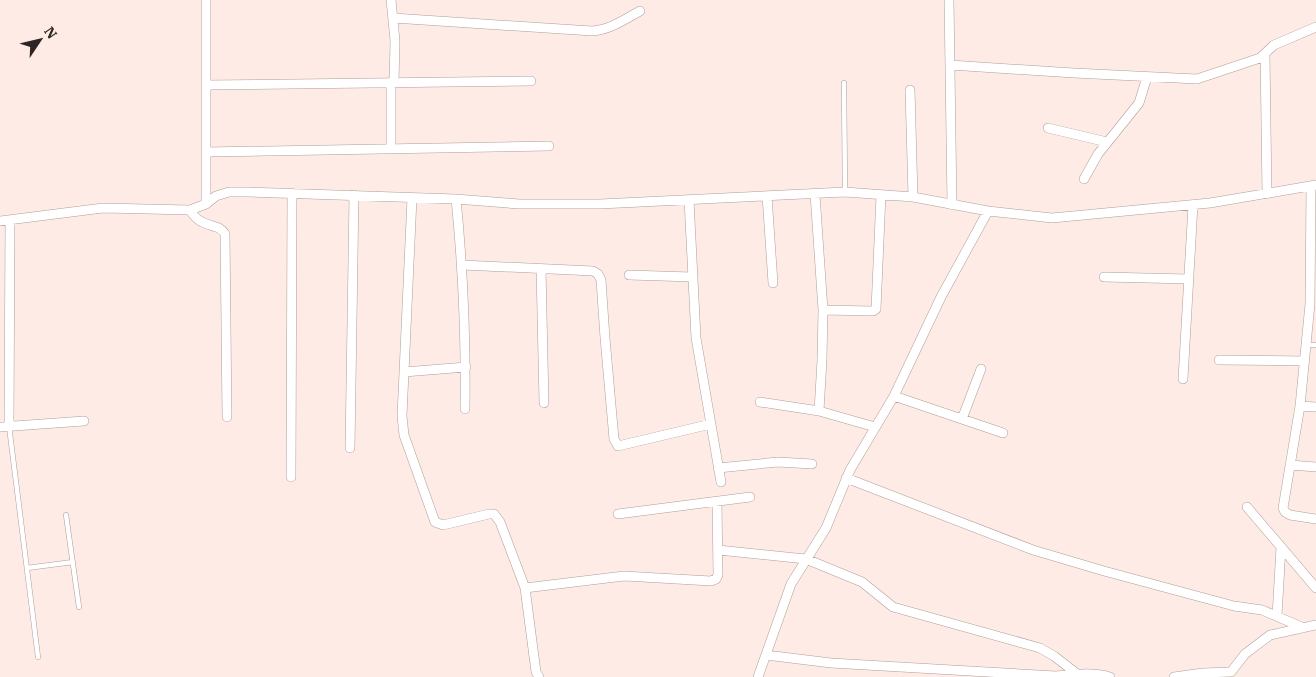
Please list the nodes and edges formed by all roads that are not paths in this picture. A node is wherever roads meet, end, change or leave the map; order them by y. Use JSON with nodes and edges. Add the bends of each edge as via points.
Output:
{"nodes":[{"id":1,"x":206,"y":0,"type":"edge"},
{"id":2,"x":391,"y":0,"type":"edge"},
{"id":3,"x":949,"y":0,"type":"edge"},
{"id":4,"x":640,"y":10,"type":"dead end"},
{"id":5,"x":393,"y":18,"type":"junction"},
{"id":6,"x":1316,"y":27,"type":"edge"},
{"id":7,"x":1265,"y":55,"type":"junction"},
{"id":8,"x":950,"y":65,"type":"junction"},
{"id":9,"x":1147,"y":76,"type":"junction"},
{"id":10,"x":531,"y":81,"type":"dead end"},
{"id":11,"x":393,"y":83,"type":"junction"},
{"id":12,"x":844,"y":83,"type":"dead end"},
{"id":13,"x":206,"y":85,"type":"junction"},
{"id":14,"x":910,"y":90,"type":"dead end"},
{"id":15,"x":1048,"y":128,"type":"dead end"},
{"id":16,"x":1108,"y":142,"type":"junction"},
{"id":17,"x":549,"y":146,"type":"dead end"},
{"id":18,"x":391,"y":148,"type":"junction"},
{"id":19,"x":206,"y":152,"type":"junction"},
{"id":20,"x":1084,"y":179,"type":"dead end"},
{"id":21,"x":1314,"y":186,"type":"edge"},
{"id":22,"x":845,"y":192,"type":"junction"},
{"id":23,"x":292,"y":193,"type":"junction"},
{"id":24,"x":815,"y":194,"type":"junction"},
{"id":25,"x":1267,"y":194,"type":"junction"},
{"id":26,"x":354,"y":195,"type":"junction"},
{"id":27,"x":881,"y":195,"type":"junction"},
{"id":28,"x":767,"y":196,"type":"junction"},
{"id":29,"x":913,"y":197,"type":"junction"},
{"id":30,"x":412,"y":198,"type":"junction"},
{"id":31,"x":456,"y":199,"type":"junction"},
{"id":32,"x":689,"y":200,"type":"junction"},
{"id":33,"x":206,"y":204,"type":"junction"},
{"id":34,"x":952,"y":205,"type":"junction"},
{"id":35,"x":1193,"y":205,"type":"junction"},
{"id":36,"x":190,"y":210,"type":"junction"},
{"id":37,"x":988,"y":211,"type":"junction"},
{"id":38,"x":10,"y":220,"type":"junction"},
{"id":39,"x":0,"y":221,"type":"edge"},
{"id":40,"x":462,"y":266,"type":"junction"},
{"id":41,"x":541,"y":269,"type":"junction"},
{"id":42,"x":629,"y":275,"type":"dead end"},
{"id":43,"x":692,"y":277,"type":"junction"},
{"id":44,"x":1104,"y":277,"type":"dead end"},
{"id":45,"x":1188,"y":279,"type":"junction"},
{"id":46,"x":773,"y":283,"type":"dead end"},
{"id":47,"x":823,"y":310,"type":"junction"},
{"id":48,"x":1306,"y":345,"type":"junction"},
{"id":49,"x":1316,"y":346,"type":"edge"},
{"id":50,"x":1219,"y":360,"type":"dead end"},
{"id":51,"x":1305,"y":361,"type":"junction"},
{"id":52,"x":466,"y":367,"type":"junction"},
{"id":53,"x":981,"y":369,"type":"dead end"},
{"id":54,"x":404,"y":372,"type":"junction"},
{"id":55,"x":1183,"y":379,"type":"dead end"},
{"id":56,"x":4,"y":380,"type":"edge"},
{"id":57,"x":894,"y":396,"type":"junction"},
{"id":58,"x":760,"y":402,"type":"dead end"},
{"id":59,"x":544,"y":403,"type":"dead end"},
{"id":60,"x":1300,"y":406,"type":"junction"},
{"id":61,"x":1316,"y":407,"type":"edge"},
{"id":62,"x":465,"y":409,"type":"dead end"},
{"id":63,"x":819,"y":411,"type":"junction"},
{"id":64,"x":227,"y":417,"type":"dead end"},
{"id":65,"x":962,"y":419,"type":"junction"},
{"id":66,"x":84,"y":421,"type":"dead end"},
{"id":67,"x":712,"y":424,"type":"junction"},
{"id":68,"x":5,"y":427,"type":"edge"},
{"id":69,"x":875,"y":427,"type":"junction"},
{"id":70,"x":1003,"y":433,"type":"dead end"},
{"id":71,"x":350,"y":448,"type":"dead end"},
{"id":72,"x":812,"y":464,"type":"dead end"},
{"id":73,"x":1290,"y":465,"type":"junction"},
{"id":74,"x":1316,"y":467,"type":"edge"},
{"id":75,"x":718,"y":468,"type":"junction"},
{"id":76,"x":291,"y":477,"type":"dead end"},
{"id":77,"x":846,"y":478,"type":"junction"},
{"id":78,"x":720,"y":482,"type":"dead end"},
{"id":79,"x":750,"y":497,"type":"dead end"},
{"id":80,"x":717,"y":502,"type":"junction"},
{"id":81,"x":1247,"y":507,"type":"dead end"},
{"id":82,"x":618,"y":514,"type":"dead end"},
{"id":83,"x":66,"y":515,"type":"dead end"},
{"id":84,"x":1316,"y":519,"type":"edge"},
{"id":85,"x":1281,"y":547,"type":"junction"},
{"id":86,"x":718,"y":550,"type":"junction"},
{"id":87,"x":806,"y":559,"type":"junction"},
{"id":88,"x":73,"y":562,"type":"junction"},
{"id":89,"x":26,"y":568,"type":"junction"},
{"id":90,"x":525,"y":588,"type":"junction"},
{"id":91,"x":1316,"y":588,"type":"edge"},
{"id":92,"x":79,"y":607,"type":"dead end"},
{"id":93,"x":1277,"y":616,"type":"junction"},
{"id":94,"x":1316,"y":625,"type":"edge"},
{"id":95,"x":1304,"y":628,"type":"junction"},
{"id":96,"x":766,"y":655,"type":"junction"},
{"id":97,"x":38,"y":657,"type":"dead end"},
{"id":98,"x":1076,"y":674,"type":"junction"},
{"id":99,"x":539,"y":677,"type":"edge"},
{"id":100,"x":758,"y":677,"type":"edge"},
{"id":101,"x":1110,"y":677,"type":"edge"},
{"id":102,"x":1174,"y":677,"type":"edge"}],
"edges":[{"from":1,"to":13,"type":"street"},
{"from":2,"to":5,"type":"street"},
{"from":3,"to":8,"type":"street"},
{"from":4,"to":5,"type":"street","via":[[610,27],[592,32]]},
{"from":5,"to":11,"type":"street"},
{"from":6,"to":7,"type":"street","via":[[1274,45]]},
{"from":7,"to":9,"type":"street","via":[[1197,79]]},
{"from":7,"to":25,"type":"street"},
{"from":8,"to":9,"type":"street"},
{"from":8,"to":34,"type":"street"},
{"from":9,"to":16,"type":"street","via":[[1138,103]]},
{"from":10,"to":11,"type":"street"},
{"from":11,"to":13,"type":"street"},
{"from":11,"to":18,"type":"street"},
{"from":12,"to":22,"type":"lane"},
{"from":13,"to":19,"type":"street"},
{"from":14,"to":29,"type":"street"},
{"from":15,"to":16,"type":"street"},
{"from":16,"to":20,"type":"street"},
{"from":17,"to":18,"type":"street"},
{"from":18,"to":19,"type":"street"},
{"from":19,"to":33,"type":"street"},
{"from":21,"to":25,"type":"street"},
{"from":21,"to":48,"type":"street"},
{"from":22,"to":24,"type":"street"},
{"from":22,"to":27,"type":"street"},
{"from":23,"to":26,"type":"street"},
{"from":23,"to":33,"type":"street","via":[[229,192]]},
{"from":23,"to":76,"type":"street"},
{"from":24,"to":28,"type":"street"},
{"from":24,"to":47,"type":"street"},
{"from":25,"to":35,"type":"street"},
{"from":26,"to":30,"type":"street"},
{"from":26,"to":71,"type":"street"},
{"from":27,"to":29,"type":"street"},
{"from":27,"to":47,"type":"street","via":[[876,309]]},
{"from":28,"to":32,"type":"street"},
{"from":28,"to":46,"type":"street"},
{"from":29,"to":34,"type":"street"},
{"from":30,"to":31,"type":"street"},
{"from":30,"to":54,"type":"street"},
{"from":31,"to":32,"type":"street","via":[[519,204]]},
{"from":31,"to":40,"type":"street"},
{"from":32,"to":43,"type":"street"},
{"from":33,"to":36,"type":"street"},
{"from":34,"to":37,"type":"street"},
{"from":35,"to":37,"type":"street","via":[[1052,218]]},
{"from":35,"to":45,"type":"street"},
{"from":36,"to":38,"type":"street","via":[[103,208]]},
{"from":36,"to":64,"type":"street","via":[[204,224],[220,228],[226,234]]},
{"from":37,"to":57,"type":"street","via":[[941,297]]},
{"from":38,"to":39,"type":"street"},
{"from":38,"to":56,"type":"street"},
{"from":40,"to":41,"type":"street"},
{"from":40,"to":52,"type":"street"},
{"from":41,"to":59,"type":"street"},
{"from":41,"to":67,"type":"street","via":[[593,271],[601,280],[614,439],[618,446]]},
{"from":42,"to":43,"type":"street"},
{"from":43,"to":67,"type":"street","via":[[696,338]]},
{"from":44,"to":45,"type":"street"},
{"from":45,"to":55,"type":"street"},
{"from":47,"to":63,"type":"street"},
{"from":48,"to":49,"type":"lane"},
{"from":48,"to":51,"type":"street"},
{"from":50,"to":51,"type":"street"},
{"from":51,"to":60,"type":"street"},
{"from":52,"to":54,"type":"street"},
{"from":52,"to":62,"type":"street"},
{"from":53,"to":65,"type":"street"},
{"from":54,"to":90,"type":"street","via":[[404,434],[435,522],[443,525],[494,514]]},
{"from":56,"to":68,"type":"street"},
{"from":57,"to":65,"type":"street"},
{"from":57,"to":69,"type":"street"},
{"from":58,"to":63,"type":"street"},
{"from":60,"to":61,"type":"street"},
{"from":60,"to":73,"type":"street"},
{"from":63,"to":69,"type":"street"},
{"from":65,"to":70,"type":"street"},
{"from":66,"to":68,"type":"street"},
{"from":67,"to":75,"type":"street"},
{"from":68,"to":89,"type":"lane"},
{"from":69,"to":77,"type":"street"},
{"from":72,"to":75,"type":"street","via":[[778,462]]},
{"from":73,"to":74,"type":"street"},
{"from":73,"to":84,"type":"street","via":[[1283,508],[1290,515]]},
{"from":75,"to":78,"type":"street"},
{"from":77,"to":87,"type":"street","via":[[826,528]]},
{"from":77,"to":93,"type":"street","via":[[1033,550]]},
{"from":79,"to":80,"type":"street"},
{"from":80,"to":82,"type":"street"},
{"from":80,"to":86,"type":"street"},
{"from":81,"to":85,"type":"street"},
{"from":83,"to":88,"type":"lane"},
{"from":85,"to":91,"type":"street"},
{"from":85,"to":93,"type":"street"},
{"from":86,"to":87,"type":"street"},
{"from":86,"to":90,"type":"street","via":[[718,575],[711,581],[624,576]]},
{"from":87,"to":96,"type":"street","via":[[791,584]]},
{"from":87,"to":98,"type":"street","via":[[862,582],[894,607],[1040,648]]},
{"from":88,"to":89,"type":"lane"},
{"from":88,"to":92,"type":"lane"},
{"from":89,"to":97,"type":"lane"},
{"from":90,"to":99,"type":"street"},
{"from":93,"to":95,"type":"street"},
{"from":94,"to":95,"type":"street"},
{"from":95,"to":102,"type":"street","via":[[1267,638],[1245,654],[1231,672],[1202,672]]},
{"from":96,"to":98,"type":"street","via":[[831,663]]},
{"from":96,"to":100,"type":"street"},
{"from":98,"to":101,"type":"street"}]}
